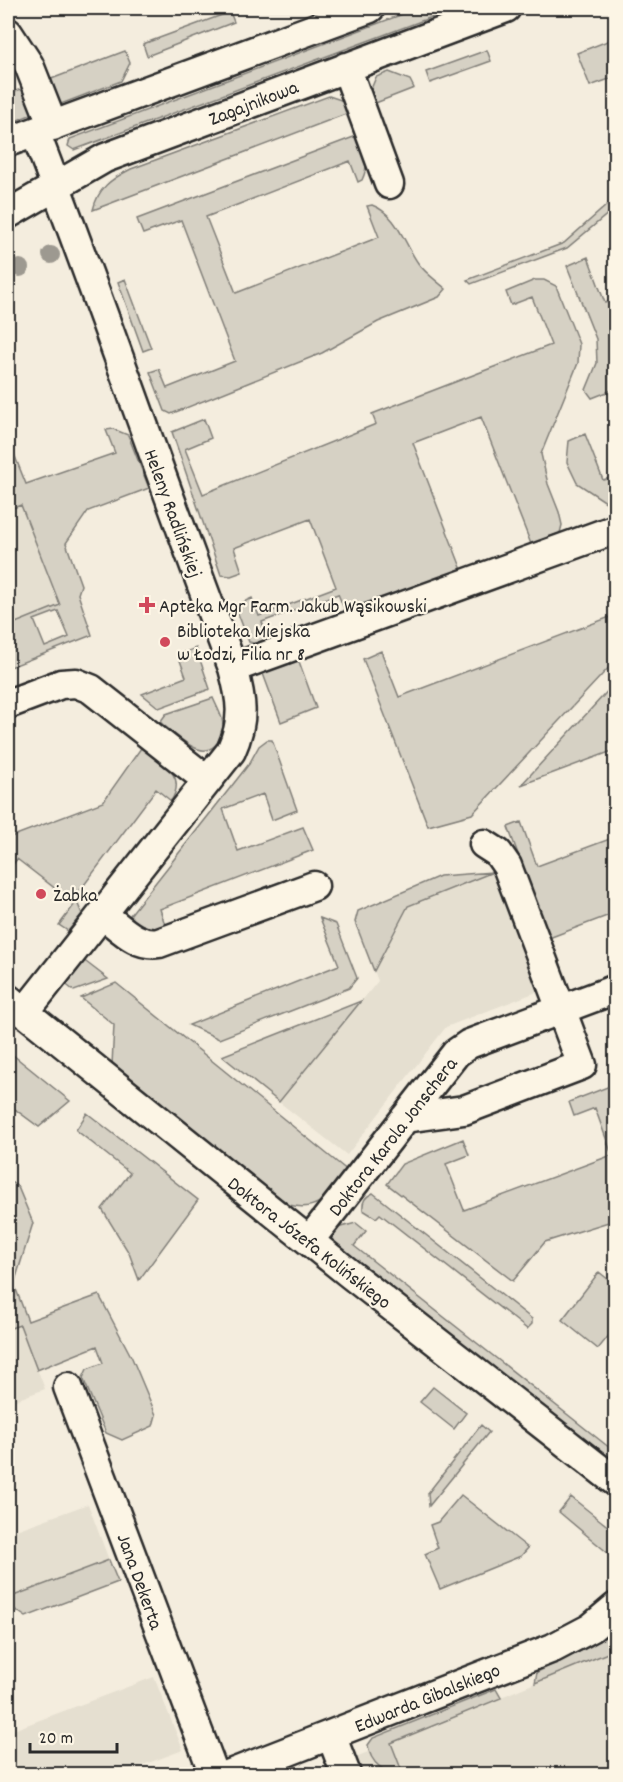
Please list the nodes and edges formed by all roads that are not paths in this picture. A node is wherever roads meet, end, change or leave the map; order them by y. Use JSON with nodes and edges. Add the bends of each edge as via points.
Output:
{"nodes":[{"id":1,"x":370,"y":8,"type":"edge"},
{"id":2,"x":506,"y":8,"type":"edge"},
{"id":3,"x":8,"y":33,"type":"edge"},
{"id":4,"x":346,"y":68,"type":"junction"},
{"id":5,"x":44,"y":129,"type":"junction"},
{"id":6,"x":8,"y":142,"type":"edge"},
{"id":7,"x":389,"y":184,"type":"dead end"},
{"id":8,"x":56,"y":186,"type":"junction"},
{"id":9,"x":8,"y":213,"type":"edge"},
{"id":10,"x":615,"y":529,"type":"edge"},
{"id":11,"x":233,"y":668,"type":"junction"},
{"id":12,"x":8,"y":704,"type":"edge"},
{"id":13,"x":207,"y":780,"type":"junction"},
{"id":14,"x":484,"y":844,"type":"dead end"},
{"id":15,"x":314,"y":886,"type":"dead end"},
{"id":16,"x":102,"y":914,"type":"junction"},
{"id":17,"x":615,"y":989,"type":"edge"},
{"id":18,"x":16,"y":1006,"type":"edge"},
{"id":19,"x":561,"y":1010,"type":"junction"},
{"id":20,"x":405,"y":1118,"type":"junction"},
{"id":21,"x":309,"y":1241,"type":"junction"},
{"id":22,"x":68,"y":1388,"type":"dead end"},
{"id":23,"x":615,"y":1482,"type":"edge"},
{"id":24,"x":615,"y":1607,"type":"edge"},
{"id":25,"x":331,"y":1735,"type":"junction"},
{"id":26,"x":214,"y":1774,"type":"edge"},
{"id":27,"x":230,"y":1774,"type":"edge"},
{"id":28,"x":346,"y":1774,"type":"edge"}],
"edges":[{"from":1,"to":5,"type":"street"},
{"from":2,"to":4,"type":"street","name":"Zagajnikowa"},
{"from":3,"to":5,"type":"street","name":"Heleny Radlińskiej","via":[[29,65]]},
{"from":4,"to":7,"type":"street"},
{"from":4,"to":8,"type":"street","name":"Zagajnikowa","via":[[105,158]]},
{"from":5,"to":6,"type":"street"},
{"from":5,"to":8,"type":"street","name":"Heleny Radlińskiej"},
{"from":8,"to":9,"type":"street","name":"Zagajnikowa"},
{"from":8,"to":11,"type":"street","name":"Heleny Radlińskiej"},
{"from":10,"to":11,"type":"street"},
{"from":11,"to":13,"type":"street","name":"Heleny Radlińskiej","via":[[241,696],[239,734],[231,751]]},
{"from":12,"to":13,"type":"street","via":[[61,684],[76,683],[91,689]]},
{"from":13,"to":16,"type":"street","name":"Heleny Radlińskiej"},
{"from":14,"to":19,"type":"street","via":[[498,853],[507,866]]},
{"from":15,"to":16,"type":"street","via":[[148,945]]},
{"from":16,"to":18,"type":"street","name":"Heleny Radlińskiej"},
{"from":17,"to":19,"type":"street","name":"Doktora Karola Jonschera"},
{"from":18,"to":21,"type":"street","name":"Doktora Józefa Kolińskiego"},
{"from":19,"to":20,"type":"street","name":"Doktora Karola Jonschera","via":[[469,1044],[456,1053]]},
{"from":19,"to":20,"type":"street","via":[[582,1065],[464,1110]]},
{"from":20,"to":21,"type":"street","name":"Doktora Karola Jonschera"},
{"from":21,"to":23,"type":"street","name":"Doktora Józefa Kolińskiego"},
{"from":22,"to":26,"type":"street","name":"Jana Dekerta"},
{"from":24,"to":25,"type":"street","name":"Edwarda Gibalskiego","via":[[573,1639]]},
{"from":25,"to":27,"type":"street","name":"Edwarda Gibalskiego"},
{"from":25,"to":28,"type":"street"}]}
